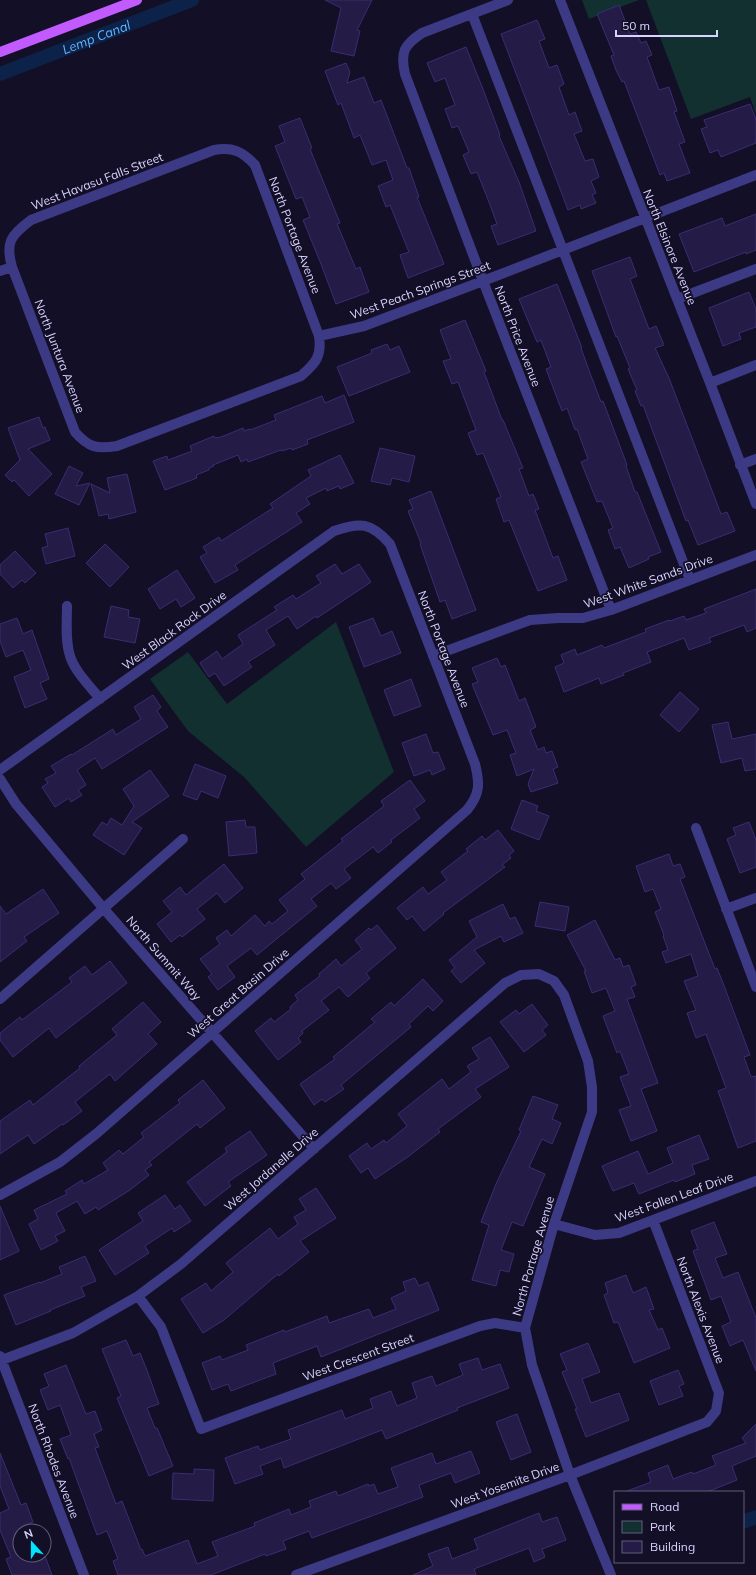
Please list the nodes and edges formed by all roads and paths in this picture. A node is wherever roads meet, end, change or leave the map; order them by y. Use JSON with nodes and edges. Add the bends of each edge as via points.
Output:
{"nodes":[{"id":1,"x":137,"y":0,"type":"edge"},
{"id":2,"x":508,"y":0,"type":"edge"},
{"id":3,"x":560,"y":0,"type":"edge"},
{"id":4,"x":472,"y":14,"type":"junction"},
{"id":5,"x":0,"y":52,"type":"edge"},
{"id":6,"x":238,"y":151,"type":"joint"},
{"id":7,"x":756,"y":175,"type":"edge"},
{"id":8,"x":645,"y":219,"type":"junction"},
{"id":9,"x":562,"y":251,"type":"junction"},
{"id":10,"x":12,"y":267,"type":"junction"},
{"id":11,"x":756,"y":269,"type":"edge"},
{"id":12,"x":0,"y":271,"type":"edge"},
{"id":13,"x":483,"y":282,"type":"junction"},
{"id":14,"x":677,"y":299,"type":"junction"},
{"id":15,"x":319,"y":336,"type":"junction"},
{"id":16,"x":756,"y":365,"type":"edge"},
{"id":17,"x":710,"y":383,"type":"junction"},
{"id":18,"x":756,"y":459,"type":"edge"},
{"id":19,"x":740,"y":465,"type":"junction"},
{"id":20,"x":756,"y":504,"type":"edge"},
{"id":21,"x":368,"y":526,"type":"joint"},
{"id":22,"x":756,"y":555,"type":"edge"},
{"id":23,"x":690,"y":580,"type":"junction"},
{"id":24,"x":67,"y":606,"type":"dead end"},
{"id":25,"x":611,"y":610,"type":"junction"},
{"id":26,"x":433,"y":656,"type":"junction"},
{"id":27,"x":100,"y":699,"type":"junction"},
{"id":28,"x":0,"y":770,"type":"edge"},
{"id":29,"x":0,"y":779,"type":"edge"},
{"id":30,"x":477,"y":793,"type":"joint"},
{"id":31,"x":696,"y":828,"type":"dead end"},
{"id":32,"x":183,"y":839,"type":"dead end"},
{"id":33,"x":756,"y":898,"type":"edge"},
{"id":34,"x":104,"y":909,"type":"junction"},
{"id":35,"x":726,"y":909,"type":"junction"},
{"id":36,"x":539,"y":974,"type":"joint"},
{"id":37,"x":756,"y":987,"type":"edge"},
{"id":38,"x":0,"y":999,"type":"edge"},
{"id":39,"x":212,"y":1032,"type":"junction"},
{"id":40,"x":314,"y":1149,"type":"junction"},
{"id":41,"x":756,"y":1181,"type":"edge"},
{"id":42,"x":0,"y":1195,"type":"edge"},
{"id":43,"x":653,"y":1220,"type":"junction"},
{"id":44,"x":554,"y":1224,"type":"junction"},
{"id":45,"x":138,"y":1296,"type":"junction"},
{"id":46,"x":525,"y":1328,"type":"junction"},
{"id":47,"x":1,"y":1358,"type":"edge"},
{"id":48,"x":716,"y":1411,"type":"joint"},
{"id":49,"x":570,"y":1475,"type":"junction"},
{"id":50,"x":84,"y":1575,"type":"edge"},
{"id":51,"x":296,"y":1575,"type":"edge"},
{"id":52,"x":611,"y":1575,"type":"edge"}],
"edges":[{"from":1,"to":5,"type":"main road"},
{"from":2,"to":4,"type":"street"},
{"from":3,"to":8,"type":"street","name":"North Elsinore Avenue"},
{"from":4,"to":9,"type":"street"},
{"from":4,"to":13,"type":"street","name":"North Price Avenue","via":[[422,33],[413,39],[405,48],[402,61]]},
{"from":6,"to":10,"type":"street","name":"West Havasu Falls Street","via":[[226,148],[214,150],[31,220],[18,230],[10,241],[8,253]]},
{"from":6,"to":15,"type":"street","name":"North Portage Avenue","via":[[255,165]]},
{"from":7,"to":8,"type":"street","name":"West Peach Springs Street"},
{"from":8,"to":9,"type":"street","name":"West Peach Springs Street"},
{"from":8,"to":14,"type":"street","name":"North Elsinore Avenue"},
{"from":9,"to":13,"type":"street","name":"West Peach Springs Street"},
{"from":9,"to":23,"type":"street"},
{"from":10,"to":12,"type":"street"},
{"from":10,"to":15,"type":"street","name":"North Juntura Avenue","via":[[75,432],[83,441],[95,447],[118,446],[301,376],[312,367],[318,357]]},
{"from":11,"to":14,"type":"street"},
{"from":13,"to":15,"type":"street","name":"West Peach Springs Street","via":[[364,326]]},
{"from":13,"to":25,"type":"street","name":"North Price Avenue"},
{"from":14,"to":17,"type":"street","name":"North Elsinore Avenue"},
{"from":16,"to":17,"type":"street"},
{"from":17,"to":19,"type":"street","name":"North Elsinore Avenue"},
{"from":18,"to":19,"type":"street"},
{"from":19,"to":20,"type":"street","name":"North Elsinore Avenue"},
{"from":21,"to":26,"type":"street","name":"North Portage Avenue","via":[[381,534],[390,544]]},
{"from":21,"to":27,"type":"street","name":"West Black Rock Drive","via":[[351,525],[334,531]]},
{"from":22,"to":23,"type":"street","name":"West White Sands Drive"},
{"from":23,"to":25,"type":"street","name":"West White Sands Drive"},
{"from":24,"to":27,"type":"street","via":[[70,655]]},
{"from":25,"to":26,"type":"street","name":"West White Sands Drive","via":[[583,618],[530,620]]},
{"from":26,"to":30,"type":"street","name":"North Portage Avenue","via":[[475,764],[479,778]]},
{"from":27,"to":28,"type":"street","name":"West Black Rock Drive"},
{"from":29,"to":34,"type":"street","name":"North Summit Way","via":[[16,804]]},
{"from":30,"to":39,"type":"street","name":"West Great Basin Drive","via":[[467,810]]},
{"from":31,"to":35,"type":"street"},
{"from":32,"to":34,"type":"street"},
{"from":33,"to":35,"type":"street"},
{"from":34,"to":38,"type":"street"},
{"from":34,"to":39,"type":"street","name":"North Summit Way"},
{"from":35,"to":37,"type":"street"},
{"from":36,"to":40,"type":"street","name":"West Jordanelle Drive","via":[[521,975],[505,983]]},
{"from":36,"to":44,"type":"street","name":"North Portage Avenue","via":[[554,981],[564,995],[588,1061],[592,1087],[592,1112]]},
{"from":39,"to":40,"type":"street","name":"North Summit Way"},
{"from":39,"to":42,"type":"street","name":"West Great Basin Drive","via":[[96,1134],[60,1162]]},
{"from":40,"to":45,"type":"street","name":"West Jordanelle Drive","via":[[181,1264]]},
{"from":41,"to":43,"type":"street","name":"West Fallen Leaf Drive"},
{"from":43,"to":44,"type":"street","name":"West Fallen Leaf Drive","via":[[619,1233],[595,1235]]},
{"from":43,"to":48,"type":"street","name":"North Alexis Avenue","via":[[719,1393]]},
{"from":44,"to":46,"type":"street","name":"North Portage Avenue"},
{"from":45,"to":46,"type":"street","name":"West Crescent Street","via":[[161,1327],[201,1429],[480,1326],[495,1323]]},
{"from":45,"to":47,"type":"street","name":"West Jordanelle Drive","via":[[73,1333]]},
{"from":46,"to":49,"type":"street","name":"North Portage Avenue","via":[[532,1365]]},
{"from":47,"to":50,"type":"street","name":"North Rhodes Avenue"},
{"from":48,"to":49,"type":"street","name":"West Yosemite Drive","via":[[707,1422]]},
{"from":49,"to":51,"type":"street","name":"West Yosemite Drive"},
{"from":49,"to":52,"type":"street","name":"North Portage Avenue"}]}
